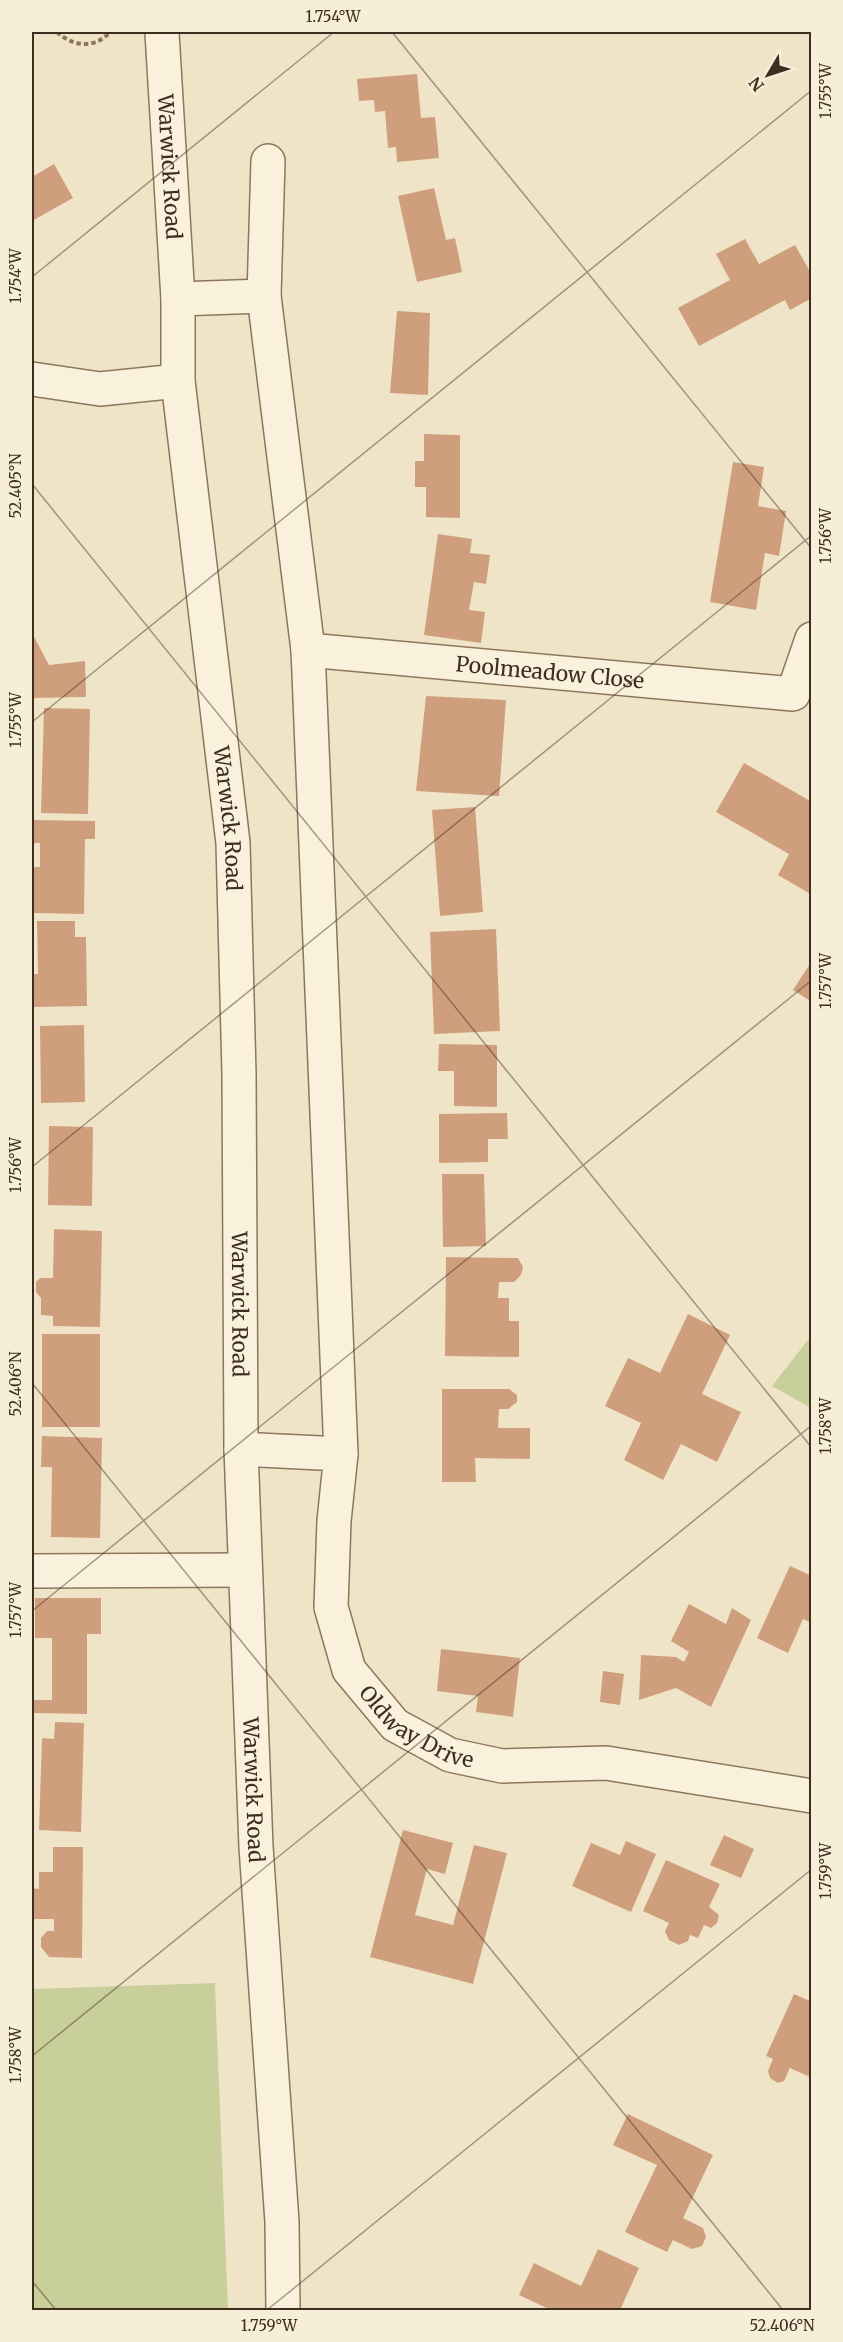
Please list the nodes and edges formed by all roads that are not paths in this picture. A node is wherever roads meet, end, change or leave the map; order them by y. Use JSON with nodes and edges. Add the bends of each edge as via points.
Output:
{"nodes":[{"id":1,"x":162,"y":33,"type":"dead end"},
{"id":2,"x":268,"y":161,"type":"dead end"},
{"id":3,"x":264,"y":296,"type":"junction"},
{"id":4,"x":178,"y":299,"type":"junction"},
{"id":5,"x":32,"y":378,"type":"edge"},
{"id":6,"x":178,"y":381,"type":"junction"},
{"id":7,"x":812,"y":639,"type":"edge"},
{"id":8,"x":308,"y":650,"type":"junction"},
{"id":9,"x":802,"y":698,"type":"edge"},
{"id":10,"x":241,"y":1449,"type":"junction"},
{"id":11,"x":341,"y":1454,"type":"junction"},
{"id":12,"x":245,"y":1570,"type":"junction"},
{"id":13,"x":32,"y":1571,"type":"edge"},
{"id":14,"x":812,"y":1796,"type":"edge"},
{"id":15,"x":283,"y":2310,"type":"edge"}],
"edges":[{"from":1,"to":4,"type":"street","name":"Warwick Road"},
{"from":2,"to":3,"type":"street"},
{"from":3,"to":4,"type":"street"},
{"from":3,"to":8,"type":"street"},
{"from":4,"to":6,"type":"street","name":"Warwick Road"},
{"from":5,"to":6,"type":"street","via":[[100,389]]},
{"from":6,"to":10,"type":"street","name":"Warwick Road","via":[[233,843]]},
{"from":7,"to":9,"type":"street","name":"Poolmeadow Close"},
{"from":8,"to":9,"type":"street","name":"Poolmeadow Close"},
{"from":8,"to":11,"type":"street"},
{"from":10,"to":11,"type":"street"},
{"from":10,"to":12,"type":"street","name":"Warwick Road"},
{"from":11,"to":14,"type":"street","name":"Oldway Drive","via":[[331,1607],[349,1670],[395,1725],[450,1755],[502,1766],[606,1763]]},
{"from":12,"to":13,"type":"street"},
{"from":12,"to":15,"type":"street","name":"Warwick Road","via":[[256,1847],[282,2222]]}]}
